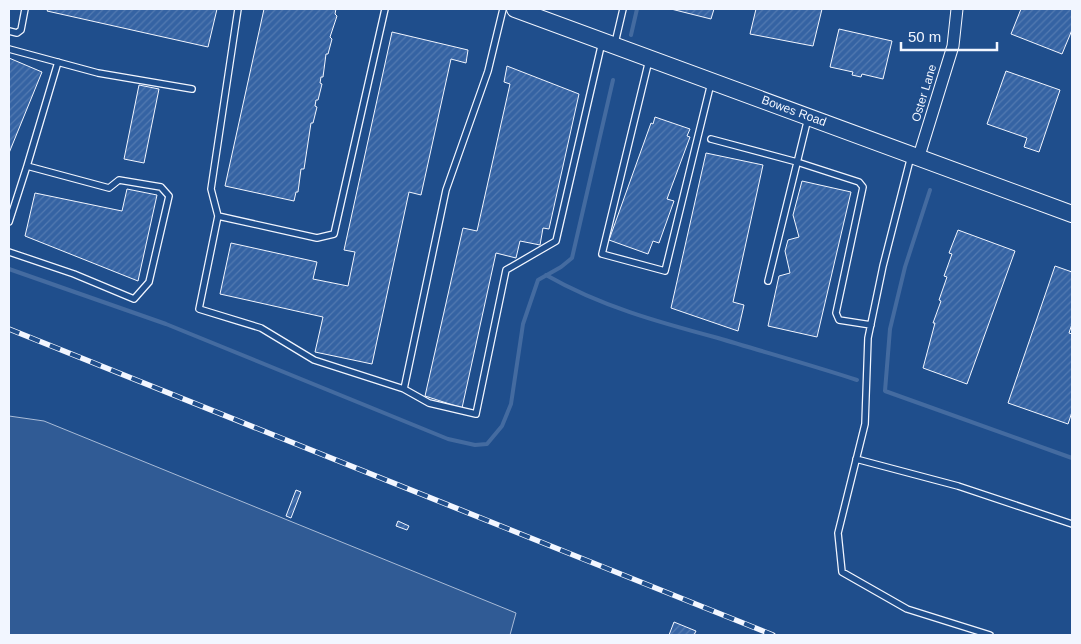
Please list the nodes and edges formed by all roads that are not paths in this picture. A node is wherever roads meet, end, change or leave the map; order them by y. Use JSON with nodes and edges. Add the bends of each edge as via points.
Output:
{"nodes":[{"id":1,"x":25,"y":9,"type":"edge"},
{"id":2,"x":238,"y":9,"type":"edge"},
{"id":3,"x":385,"y":9,"type":"edge"},
{"id":4,"x":503,"y":9,"type":"edge"},
{"id":5,"x":516,"y":9,"type":"edge"},
{"id":6,"x":622,"y":9,"type":"edge"},
{"id":7,"x":957,"y":9,"type":"edge"},
{"id":8,"x":9,"y":31,"type":"edge"},
{"id":9,"x":609,"y":43,"type":"junction"},
{"id":10,"x":9,"y":49,"type":"edge"},
{"id":11,"x":650,"y":58,"type":"junction"},
{"id":12,"x":58,"y":62,"type":"junction"},
{"id":13,"x":711,"y":80,"type":"junction"},
{"id":14,"x":192,"y":89,"type":"dead end"},
{"id":15,"x":808,"y":116,"type":"junction"},
{"id":16,"x":712,"y":139,"type":"dead end"},
{"id":17,"x":915,"y":155,"type":"junction"},
{"id":18,"x":797,"y":162,"type":"junction"},
{"id":19,"x":27,"y":166,"type":"junction"},
{"id":20,"x":1072,"y":214,"type":"edge"},
{"id":21,"x":218,"y":216,"type":"junction"},
{"id":22,"x":9,"y":222,"type":"edge"},
{"id":23,"x":9,"y":252,"type":"edge"},
{"id":24,"x":768,"y":281,"type":"dead end"},
{"id":25,"x":871,"y":326,"type":"junction"},
{"id":26,"x":404,"y":390,"type":"junction"},
{"id":27,"x":856,"y":459,"type":"junction"},
{"id":28,"x":1072,"y":524,"type":"edge"},
{"id":29,"x":990,"y":635,"type":"edge"}],
"edges":[{"from":1,"to":8,"type":"lane","via":[[21,30],[17,33]]},
{"from":2,"to":21,"type":"lane","via":[[211,189]]},
{"from":3,"to":21,"type":"lane","via":[[334,234],[317,238]]},
{"from":4,"to":26,"type":"lane","via":[[488,71],[446,190]]},
{"from":5,"to":9,"type":"street","name":"Bowes Road"},
{"from":6,"to":9,"type":"lane"},
{"from":7,"to":17,"type":"street","name":"Oster Lane","via":[[953,46]]},
{"from":9,"to":11,"type":"street","name":"Bowes Road"},
{"from":9,"to":26,"type":"lane","via":[[556,241],[506,270],[476,414],[429,403]]},
{"from":10,"to":12,"type":"lane"},
{"from":11,"to":13,"type":"street","name":"Bowes Road"},
{"from":11,"to":13,"type":"lane","via":[[602,254],[665,271]]},
{"from":12,"to":14,"type":"lane","via":[[98,73]]},
{"from":12,"to":19,"type":"lane"},
{"from":13,"to":15,"type":"street","name":"Bowes Road"},
{"from":15,"to":17,"type":"street","name":"Bowes Road"},
{"from":15,"to":18,"type":"lane"},
{"from":16,"to":18,"type":"lane"},
{"from":17,"to":20,"type":"street","name":"Bowes Road"},
{"from":17,"to":25,"type":"lane","via":[[883,266]]},
{"from":18,"to":24,"type":"lane"},
{"from":18,"to":25,"type":"lane","via":[[855,179],[863,187],[836,313],[839,320]]},
{"from":19,"to":22,"type":"lane"},
{"from":19,"to":23,"type":"lane","via":[[109,188],[119,180],[160,187],[169,196],[149,282],[134,299]]},
{"from":21,"to":26,"type":"lane","via":[[199,309],[261,328],[314,360]]},
{"from":25,"to":27,"type":"lane","via":[[865,424]]},
{"from":27,"to":28,"type":"lane","via":[[958,486]]},
{"from":27,"to":29,"type":"lane","via":[[838,533],[842,572],[907,609]]}]}
